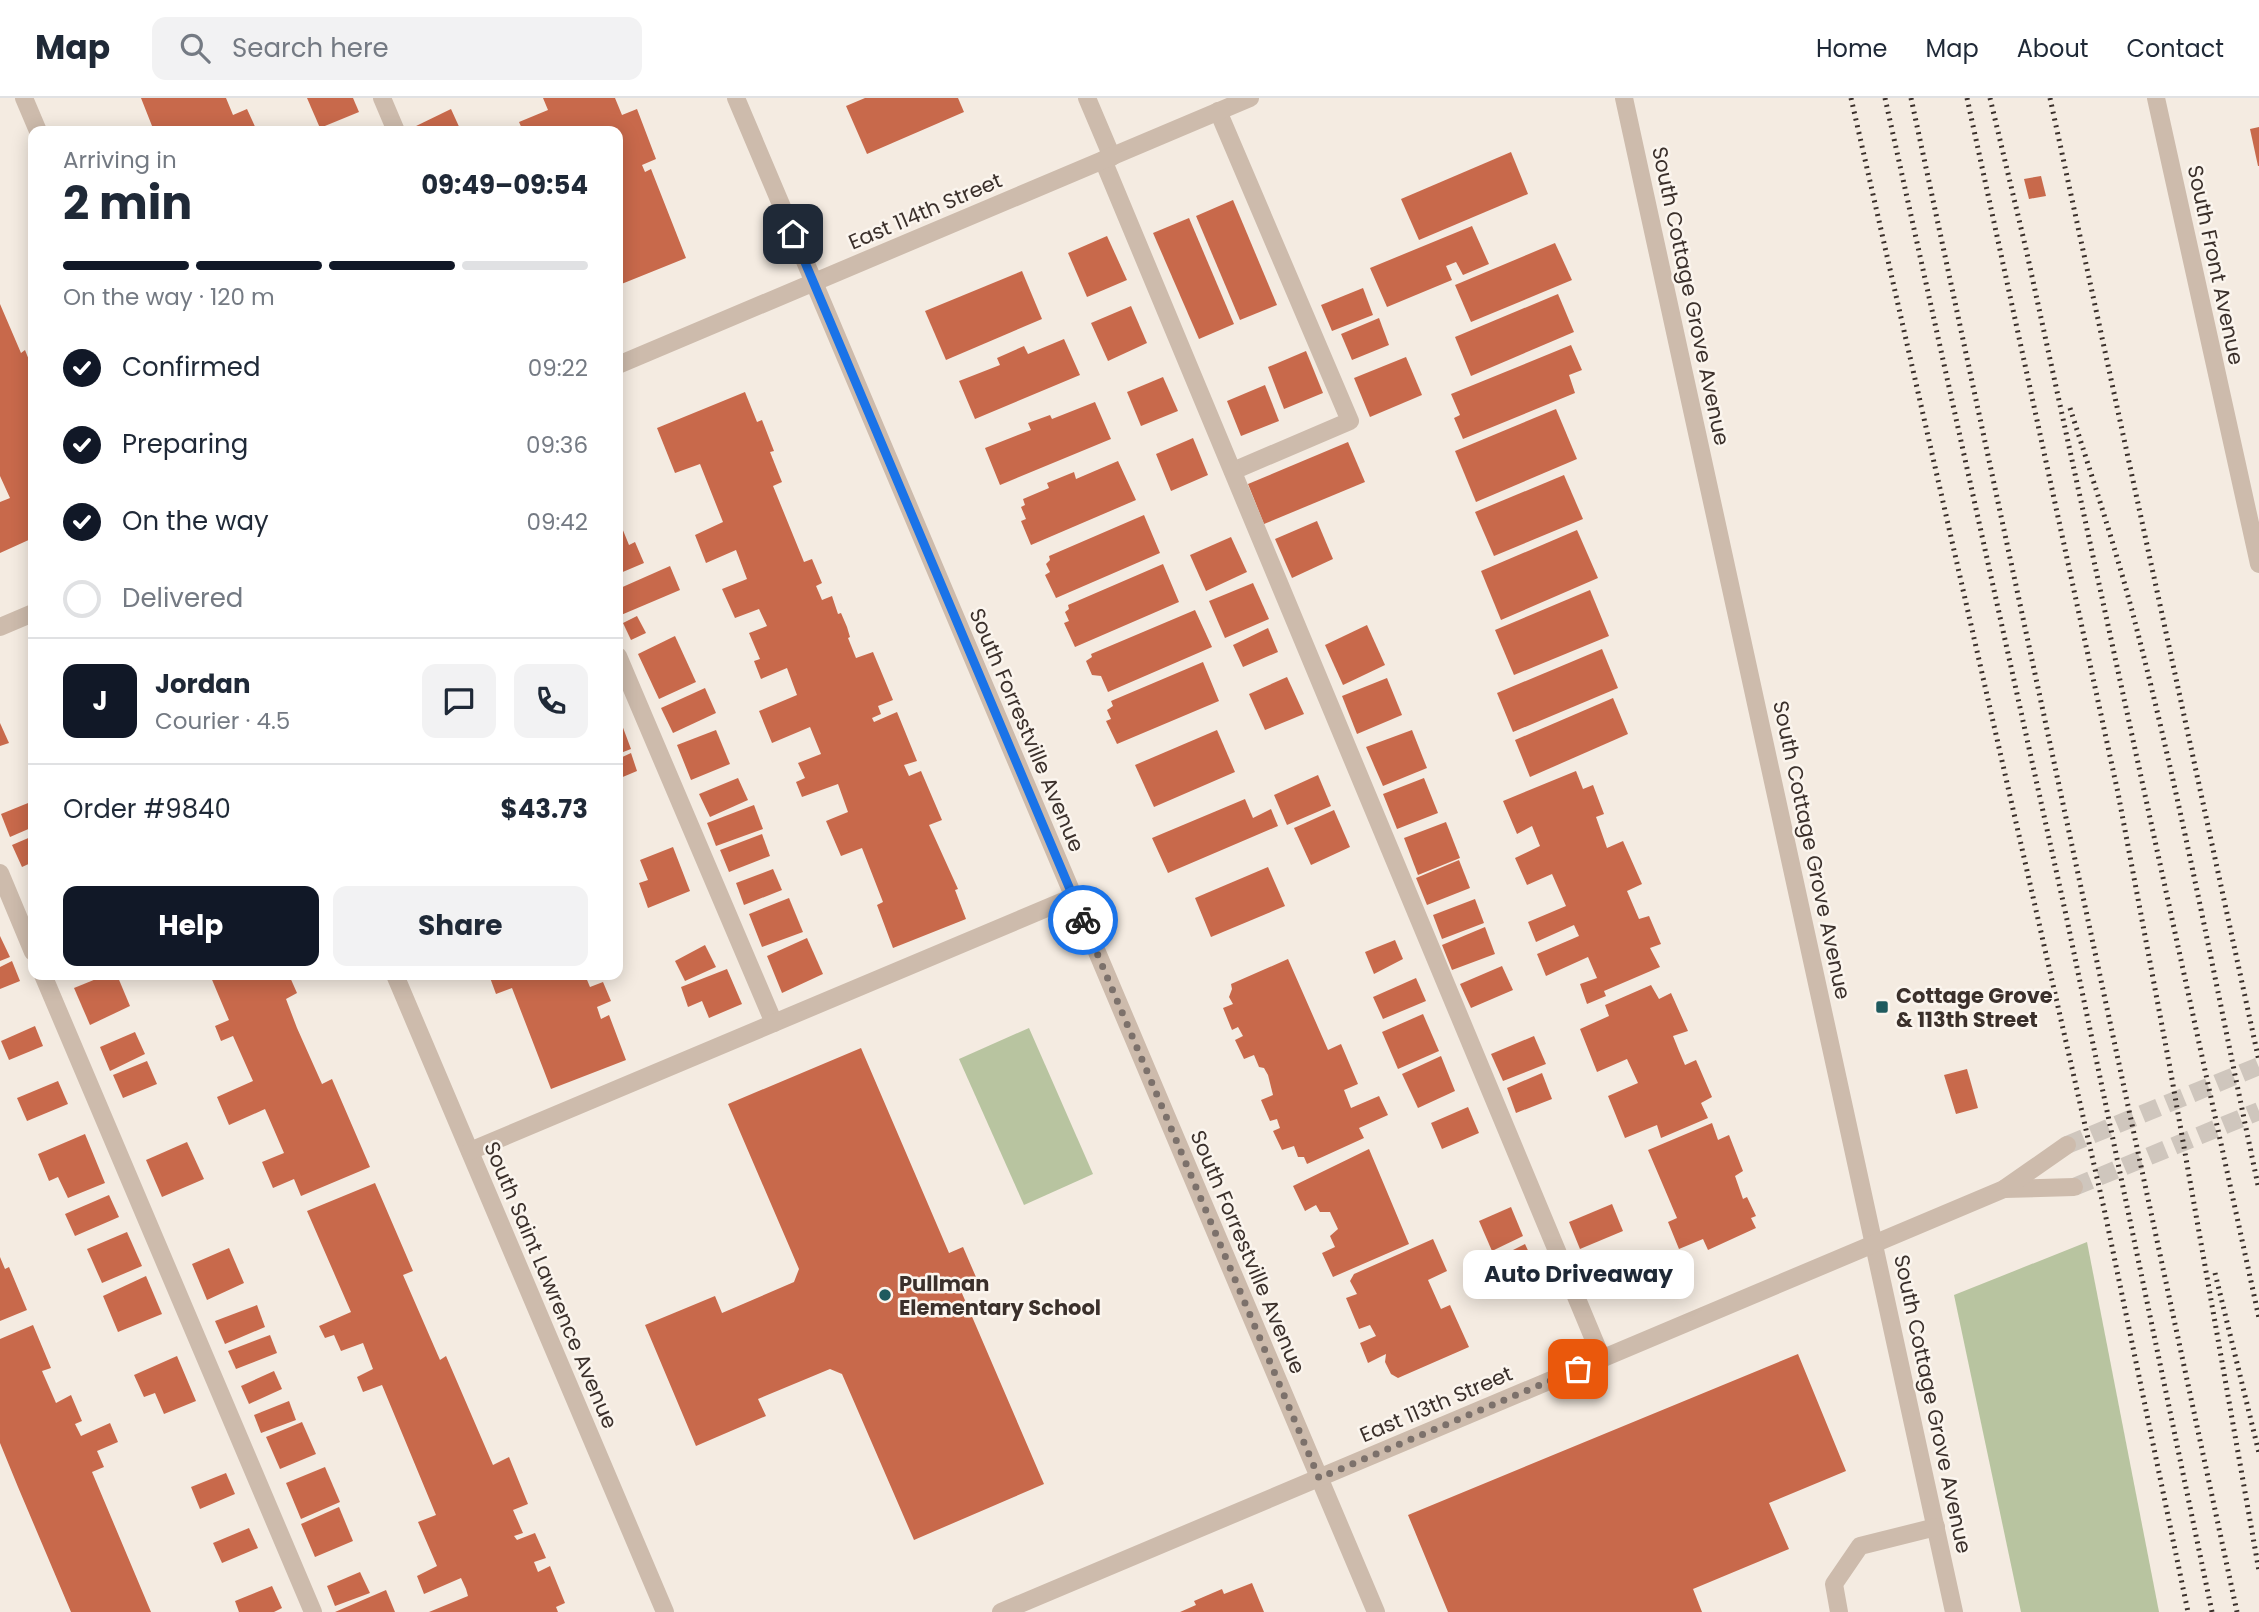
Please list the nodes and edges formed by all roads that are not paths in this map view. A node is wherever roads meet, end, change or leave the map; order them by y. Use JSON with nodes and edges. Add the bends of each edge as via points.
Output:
{"nodes":[{"id":1,"x":24,"y":98,"type":"edge"},
{"id":2,"x":382,"y":98,"type":"edge"},
{"id":3,"x":736,"y":98,"type":"edge"},
{"id":4,"x":1087,"y":98,"type":"edge"},
{"id":5,"x":1250,"y":98,"type":"edge"},
{"id":6,"x":1624,"y":98,"type":"edge"},
{"id":7,"x":2156,"y":98,"type":"edge"},
{"id":8,"x":1218,"y":111,"type":"junction"},
{"id":9,"x":36,"y":126,"type":"edge"},
{"id":10,"x":394,"y":126,"type":"edge"},
{"id":11,"x":1108,"y":158,"type":"junction"},
{"id":12,"x":813,"y":283,"type":"junction"},
{"id":13,"x":623,"y":363,"type":"edge"},
{"id":14,"x":1233,"y":471,"type":"junction"},
{"id":15,"x":2259,"y":564,"type":"edge"},
{"id":16,"x":28,"y":615,"type":"edge"},
{"id":17,"x":0,"y":627,"type":"edge"},
{"id":18,"x":623,"y":668,"type":"edge"},
{"id":19,"x":0,"y":873,"type":"edge"},
{"id":20,"x":1073,"y":897,"type":"junction"},
{"id":21,"x":28,"y":940,"type":"edge"},
{"id":22,"x":45,"y":980,"type":"edge"},
{"id":23,"x":397,"y":980,"type":"edge"},
{"id":24,"x":774,"y":1023,"type":"junction"},
{"id":25,"x":2067,"y":1145,"type":"tunnel mouth"},
{"id":26,"x":470,"y":1152,"type":"junction"},
{"id":27,"x":2074,"y":1188,"type":"tunnel mouth"},
{"id":28,"x":2004,"y":1189,"type":"junction"},
{"id":29,"x":1875,"y":1243,"type":"junction"},
{"id":30,"x":1602,"y":1359,"type":"junction"},
{"id":31,"x":1319,"y":1478,"type":"junction"},
{"id":32,"x":1936,"y":1527,"type":"junction"},
{"id":33,"x":1012,"y":1610,"type":"edge"},
{"id":34,"x":313,"y":1612,"type":"edge"},
{"id":35,"x":665,"y":1612,"type":"edge"},
{"id":36,"x":1376,"y":1612,"type":"edge"},
{"id":37,"x":1839,"y":1612,"type":"edge"},
{"id":38,"x":1954,"y":1612,"type":"edge"}],
"edges":[{"from":1,"to":9,"type":"street"},
{"from":2,"to":10,"type":"street"},
{"from":3,"to":12,"type":"street","name":"South Forrestville Avenue"},
{"from":4,"to":11,"type":"street"},
{"from":5,"to":8,"type":"street","name":"East 114th Street"},
{"from":6,"to":29,"type":"street","name":"South Cottage Grove Avenue"},
{"from":7,"to":15,"type":"street","name":"South Front Avenue"},
{"from":8,"to":11,"type":"street","name":"East 114th Street"},
{"from":8,"to":14,"type":"street","via":[[1350,421]]},
{"from":11,"to":12,"type":"street","name":"East 114th Street"},
{"from":11,"to":14,"type":"street"},
{"from":12,"to":13,"type":"street","name":"East 114th Street"},
{"from":12,"to":20,"type":"street","name":"South Forrestville Avenue"},
{"from":14,"to":30,"type":"street"},
{"from":16,"to":17,"type":"street"},
{"from":18,"to":24,"type":"street"},
{"from":19,"to":21,"type":"street"},
{"from":20,"to":24,"type":"street"},
{"from":20,"to":31,"type":"street","name":"South Forrestville Avenue"},
{"from":22,"to":34,"type":"street"},
{"from":23,"to":26,"type":"street","name":"South Saint Lawrence Avenue"},
{"from":24,"to":26,"type":"street"},
{"from":25,"to":28,"type":"street","name":"East 113th Street"},
{"from":26,"to":35,"type":"street","name":"South Saint Lawrence Avenue"},
{"from":27,"to":28,"type":"street","name":"East 113th Street"},
{"from":28,"to":29,"type":"street","name":"East 113th Street"},
{"from":29,"to":30,"type":"street","name":"East 113th Street"},
{"from":29,"to":32,"type":"street","name":"South Cottage Grove Avenue"},
{"from":30,"to":31,"type":"street","name":"East 113th Street"},
{"from":31,"to":33,"type":"street","name":"East 113th Street"},
{"from":31,"to":36,"type":"street","name":"South Forrestville Avenue"},
{"from":32,"to":37,"type":"street","via":[[1860,1546],[1834,1584]]},
{"from":32,"to":38,"type":"street","name":"South Cottage Grove Avenue"}]}
